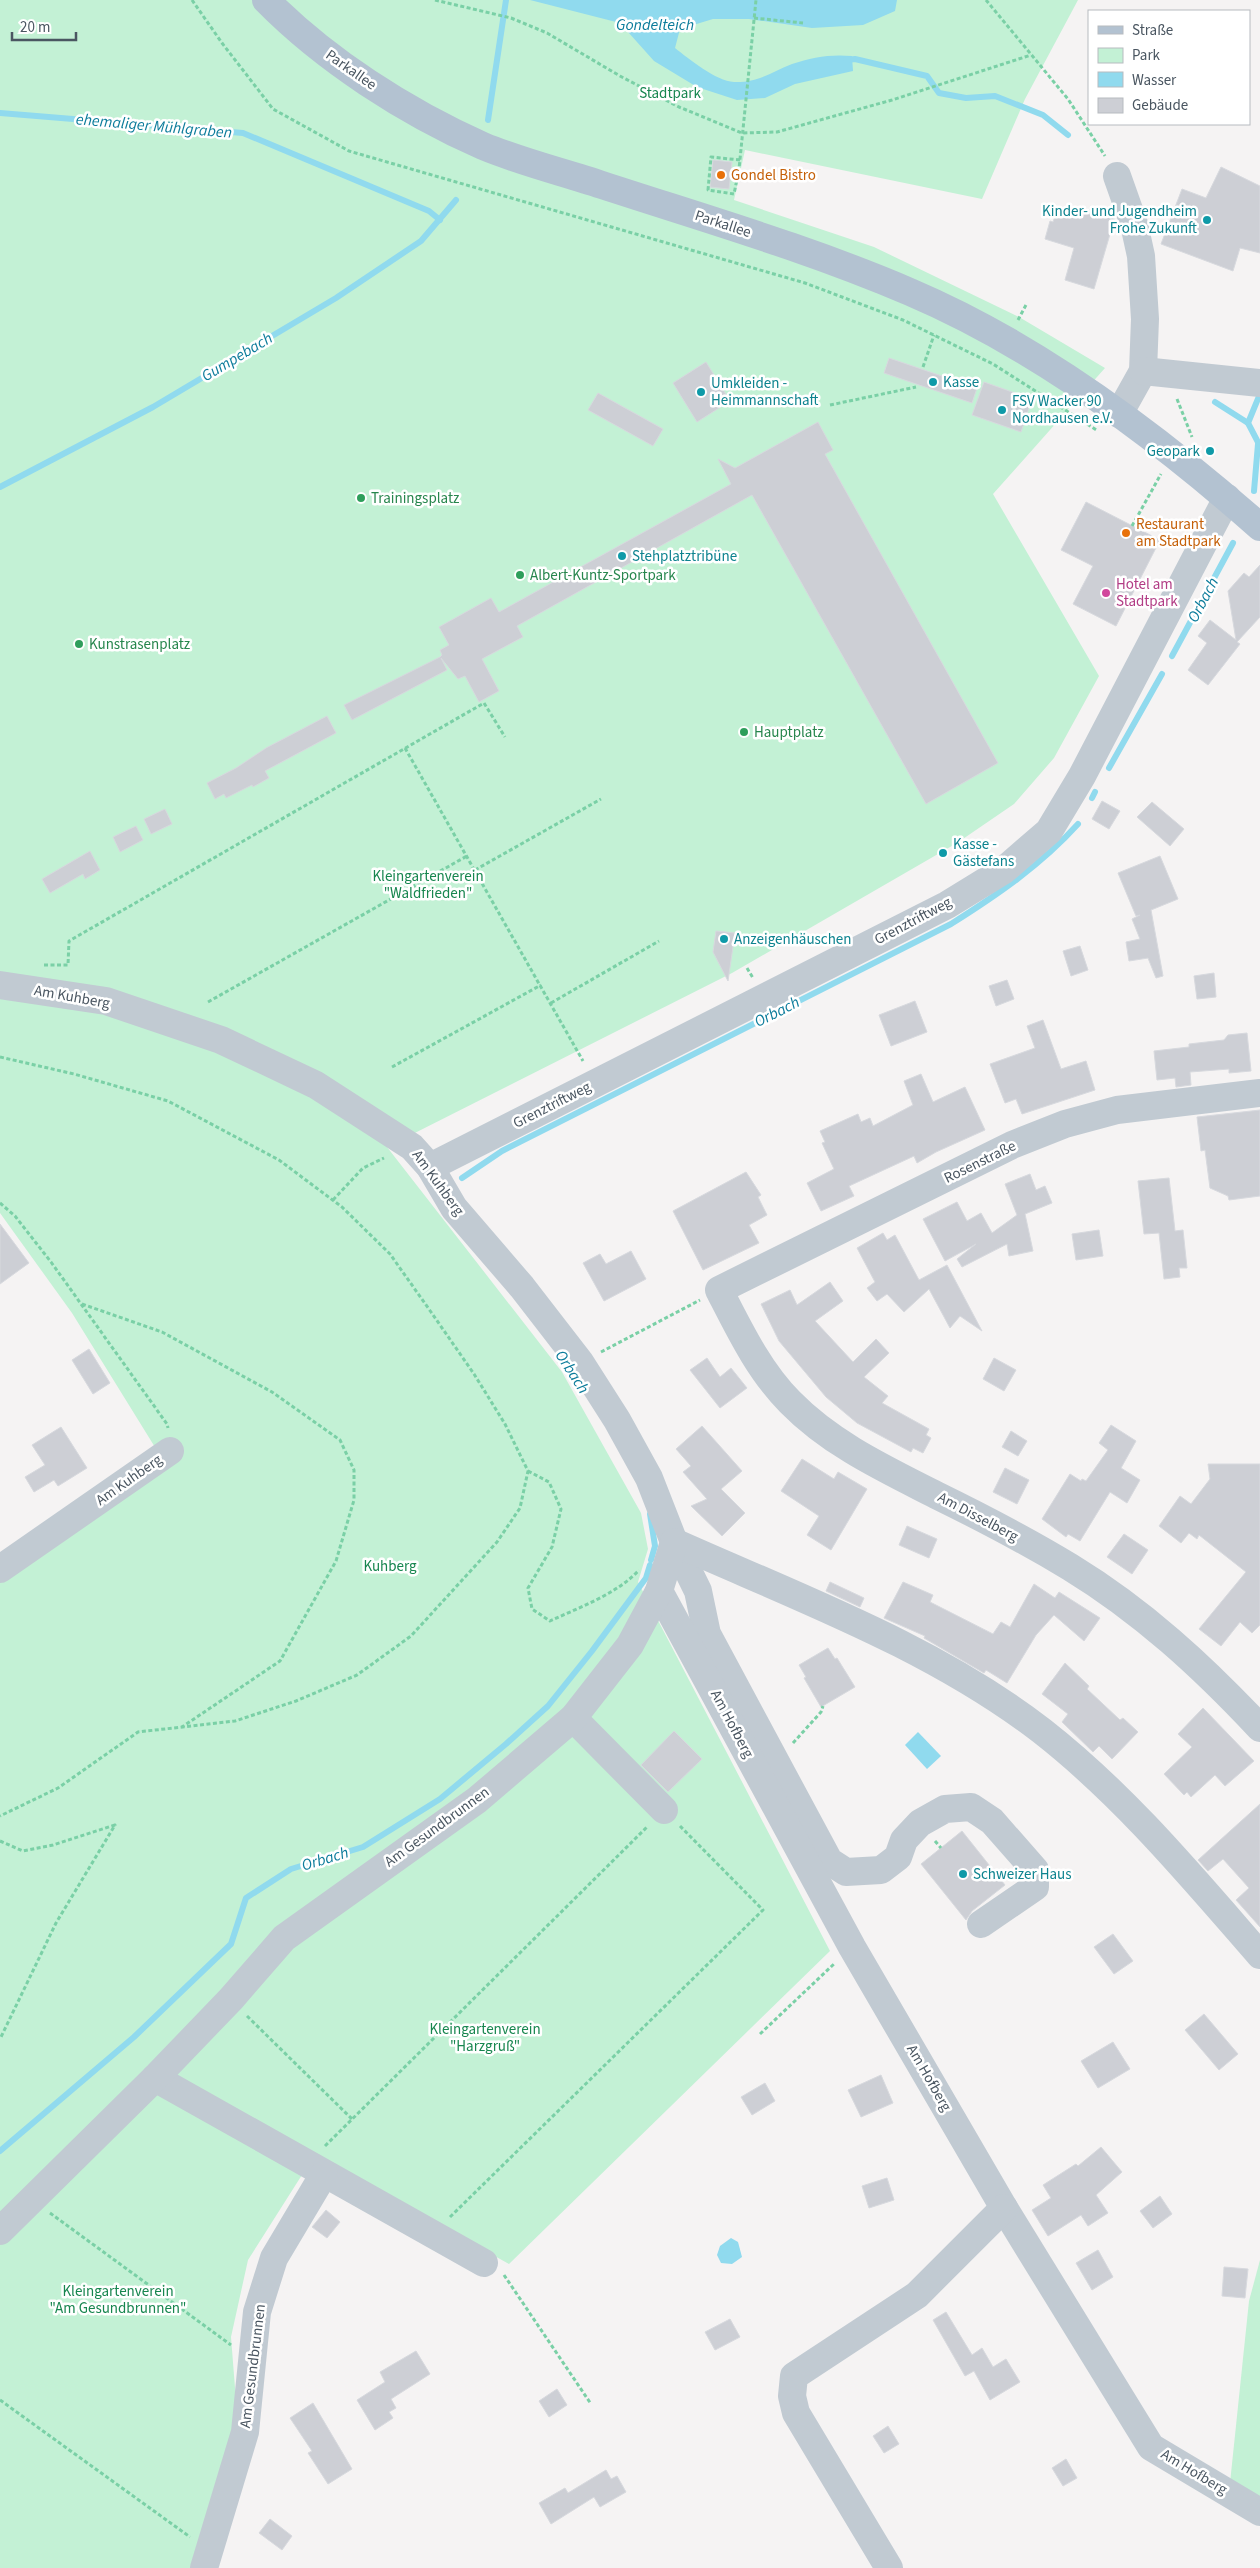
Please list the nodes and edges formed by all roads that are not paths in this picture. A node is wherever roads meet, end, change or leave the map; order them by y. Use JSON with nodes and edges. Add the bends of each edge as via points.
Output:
{"nodes":[{"id":1,"x":266,"y":0,"type":"edge"},
{"id":2,"x":1117,"y":176,"type":"road end"},
{"id":3,"x":1156,"y":372,"type":"junction"},
{"id":4,"x":1257,"y":382,"type":"edge"},
{"id":5,"x":1112,"y":425,"type":"junction"},
{"id":6,"x":1227,"y":498,"type":"junction"},
{"id":7,"x":1260,"y":527,"type":"edge"},
{"id":8,"x":0,"y":985,"type":"edge"},
{"id":9,"x":1260,"y":1093,"type":"edge"},
{"id":10,"x":430,"y":1167,"type":"junction"},
{"id":11,"x":719,"y":1290,"type":"joint"},
{"id":12,"x":170,"y":1451,"type":"road end"},
{"id":13,"x":671,"y":1553,"type":"junction"},
{"id":14,"x":0,"y":1569,"type":"edge"},
{"id":15,"x":659,"y":1591,"type":"junction"},
{"id":16,"x":698,"y":1591,"type":"joint"},
{"id":17,"x":573,"y":1718,"type":"junction"},
{"id":18,"x":1260,"y":1728,"type":"edge"},
{"id":19,"x":664,"y":1810,"type":"road end"},
{"id":20,"x":981,"y":1924,"type":"dead end"},
{"id":21,"x":1260,"y":1955,"type":"edge"},
{"id":22,"x":155,"y":2078,"type":"junction"},
{"id":23,"x":315,"y":2169,"type":"junction"},
{"id":24,"x":1004,"y":2208,"type":"junction"},
{"id":25,"x":0,"y":2231,"type":"edge"},
{"id":26,"x":484,"y":2263,"type":"road end"},
{"id":27,"x":1260,"y":2512,"type":"edge"},
{"id":28,"x":206,"y":2560,"type":"edge"},
{"id":29,"x":888,"y":2568,"type":"edge"}],
"edges":[{"from":1,"to":5,"type":"main road","name":"Parkallee","via":[[331,57],[484,146],[812,254],[912,292],[1006,340]]},
{"from":2,"to":3,"type":"street","via":[[1141,256]]},
{"from":3,"to":4,"type":"street"},
{"from":3,"to":5,"type":"street"},
{"from":5,"to":6,"type":"main road","name":"Parkallee"},
{"from":6,"to":7,"type":"main road","name":"Parkallee"},
{"from":6,"to":10,"type":"street","name":"Grenztriftweg","via":[[1082,776],[1049,831],[1004,870],[947,905]]},
{"from":8,"to":10,"type":"street","name":"Am Kuhberg","via":[[106,1001],[221,1040],[316,1085],[412,1146]]},
{"from":9,"to":11,"type":"street","name":"Rosenstraße","via":[[1118,1110],[1065,1124],[1012,1145]]},
{"from":10,"to":13,"type":"street","name":"Am Kuhberg","via":[[454,1208],[522,1287],[580,1362],[617,1420],[649,1478]]},
{"from":11,"to":18,"type":"street","name":"Am Disselberg","via":[[764,1370],[790,1402],[822,1429],[857,1455],[972,1512],[1068,1566],[1117,1598],[1170,1639]]},
{"from":12,"to":14,"type":"street","name":"Am Kuhberg"},
{"from":13,"to":15,"type":"street","name":"Am Gesundbrunnen"},
{"from":13,"to":16,"type":"street","name":"Am Kuhberg"},
{"from":13,"to":21,"type":"street","via":[[874,1632],[932,1661],[996,1699],[1042,1731],[1096,1777],[1177,1860]]},
{"from":15,"to":17,"type":"street","name":"Am Gesundbrunnen","via":[[630,1644]]},
{"from":15,"to":24,"type":"street","name":"Am Hofberg","via":[[852,1947]]},
{"from":16,"to":20,"type":"street","name":"Am Hofberg","via":[[707,1634],[829,1861],[846,1872],[881,1870],[898,1857],[904,1840],[920,1823],[945,1809],[971,1807],[992,1821],[1035,1870],[1035,1887]]},
{"from":17,"to":19,"type":"street"},
{"from":17,"to":22,"type":"street","name":"Am Gesundbrunnen","via":[[477,1800],[284,1938]]},
{"from":22,"to":23,"type":"street"},
{"from":22,"to":25,"type":"street","name":"Am Gesundbrunnen"},
{"from":23,"to":26,"type":"street"},
{"from":23,"to":28,"type":"street","name":"Am Gesundbrunnen","via":[[274,2258],[257,2312],[245,2432]]},
{"from":24,"to":27,"type":"street","name":"Am Hofberg","via":[[1151,2446]]},
{"from":24,"to":29,"type":"street","via":[[917,2295],[794,2376],[792,2396],[796,2413]]}]}
